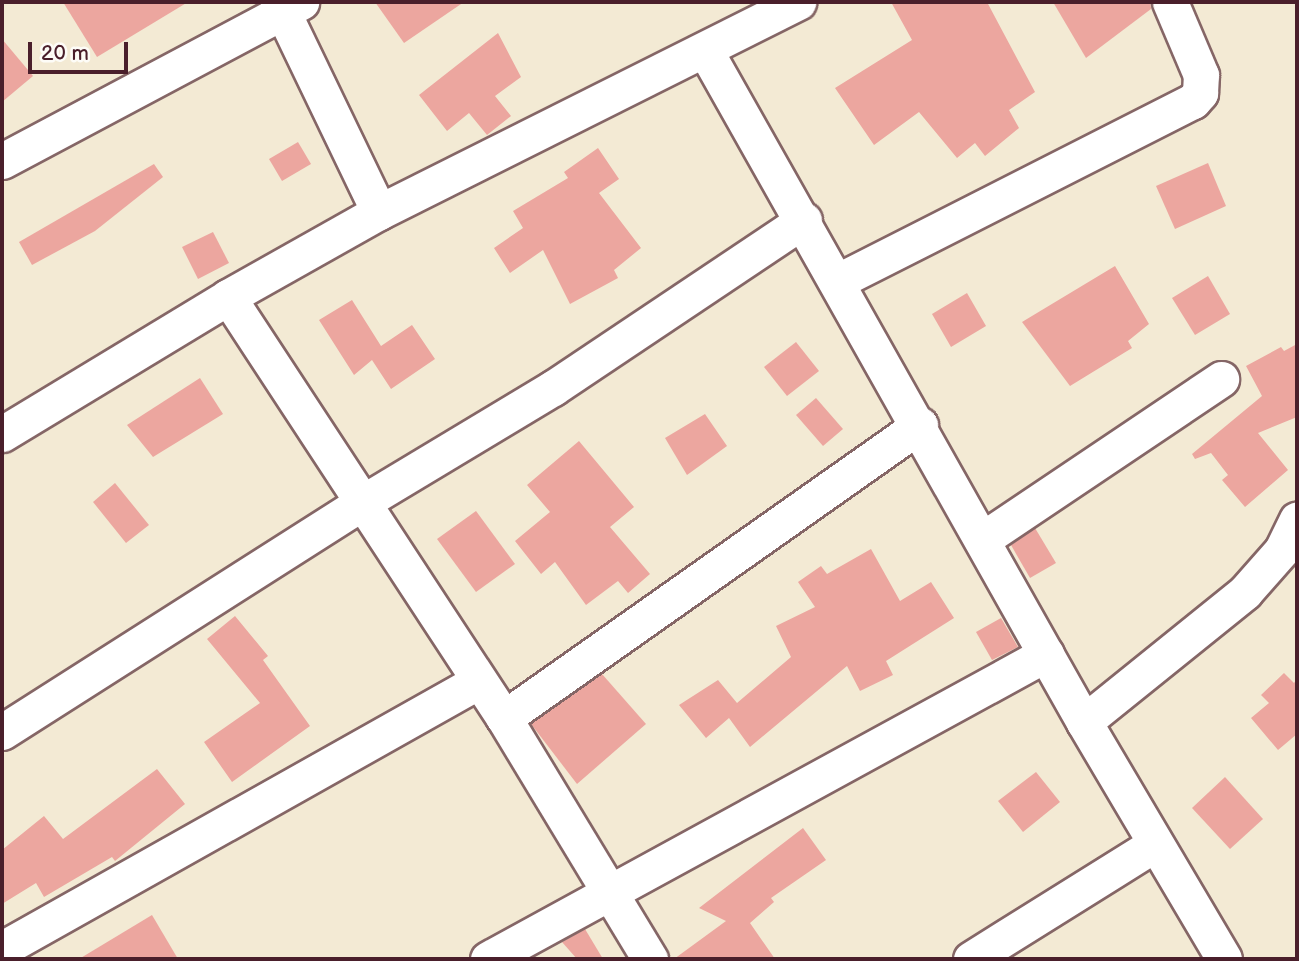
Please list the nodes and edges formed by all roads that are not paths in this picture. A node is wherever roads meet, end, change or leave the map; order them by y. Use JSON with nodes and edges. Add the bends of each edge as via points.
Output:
{"nodes":[{"id":1,"x":798,"y":2,"type":"edge"},
{"id":2,"x":1170,"y":2,"type":"edge"},
{"id":3,"x":287,"y":5,"type":"edge"},
{"id":4,"x":705,"y":50,"type":"junction"},
{"id":5,"x":2,"y":160,"type":"edge"},
{"id":6,"x":379,"y":212,"type":"junction"},
{"id":7,"x":804,"y":220,"type":"junction"},
{"id":8,"x":838,"y":281,"type":"junction"},
{"id":9,"x":228,"y":297,"type":"junction"},
{"id":10,"x":1221,"y":379,"type":"dead end"},
{"id":11,"x":920,"y":425,"type":"junction"},
{"id":12,"x":2,"y":435,"type":"edge"},
{"id":13,"x":360,"y":504,"type":"junction"},
{"id":14,"x":1297,"y":519,"type":"edge"},
{"id":15,"x":983,"y":539,"type":"junction"},
{"id":16,"x":1046,"y":654,"type":"junction"},
{"id":17,"x":479,"y":681,"type":"junction"},
{"id":18,"x":504,"y":718,"type":"junction"},
{"id":19,"x":1084,"y":722,"type":"junction"},
{"id":20,"x":2,"y":732,"type":"edge"},
{"id":21,"x":1155,"y":844,"type":"junction"},
{"id":22,"x":611,"y":893,"type":"junction"},
{"id":23,"x":2,"y":948,"type":"edge"},
{"id":24,"x":488,"y":959,"type":"edge"},
{"id":25,"x":650,"y":959,"type":"edge"},
{"id":26,"x":971,"y":959,"type":"edge"},
{"id":27,"x":1224,"y":959,"type":"edge"}],
"edges":[{"from":1,"to":4,"type":"street"},
{"from":2,"to":8,"type":"street","via":[[1201,75],[1200,93],[1193,101]]},
{"from":3,"to":5,"type":"street"},
{"from":3,"to":6,"type":"street"},
{"from":4,"to":6,"type":"street"},
{"from":4,"to":7,"type":"street"},
{"from":6,"to":9,"type":"street"},
{"from":7,"to":8,"type":"street"},
{"from":7,"to":13,"type":"street","via":[[553,388]]},
{"from":8,"to":11,"type":"street"},
{"from":9,"to":12,"type":"street"},
{"from":9,"to":13,"type":"street"},
{"from":10,"to":15,"type":"street"},
{"from":11,"to":15,"type":"street"},
{"from":11,"to":18,"type":"street"},
{"from":13,"to":17,"type":"street"},
{"from":13,"to":20,"type":"street"},
{"from":14,"to":19,"type":"street","via":[[1282,550],[1245,592]]},
{"from":15,"to":16,"type":"street"},
{"from":16,"to":19,"type":"street"},
{"from":16,"to":22,"type":"street"},
{"from":17,"to":18,"type":"street"},
{"from":17,"to":23,"type":"street"},
{"from":18,"to":22,"type":"street"},
{"from":19,"to":21,"type":"street"},
{"from":21,"to":26,"type":"street"},
{"from":21,"to":27,"type":"street"},
{"from":22,"to":24,"type":"street"},
{"from":22,"to":25,"type":"street"}]}
